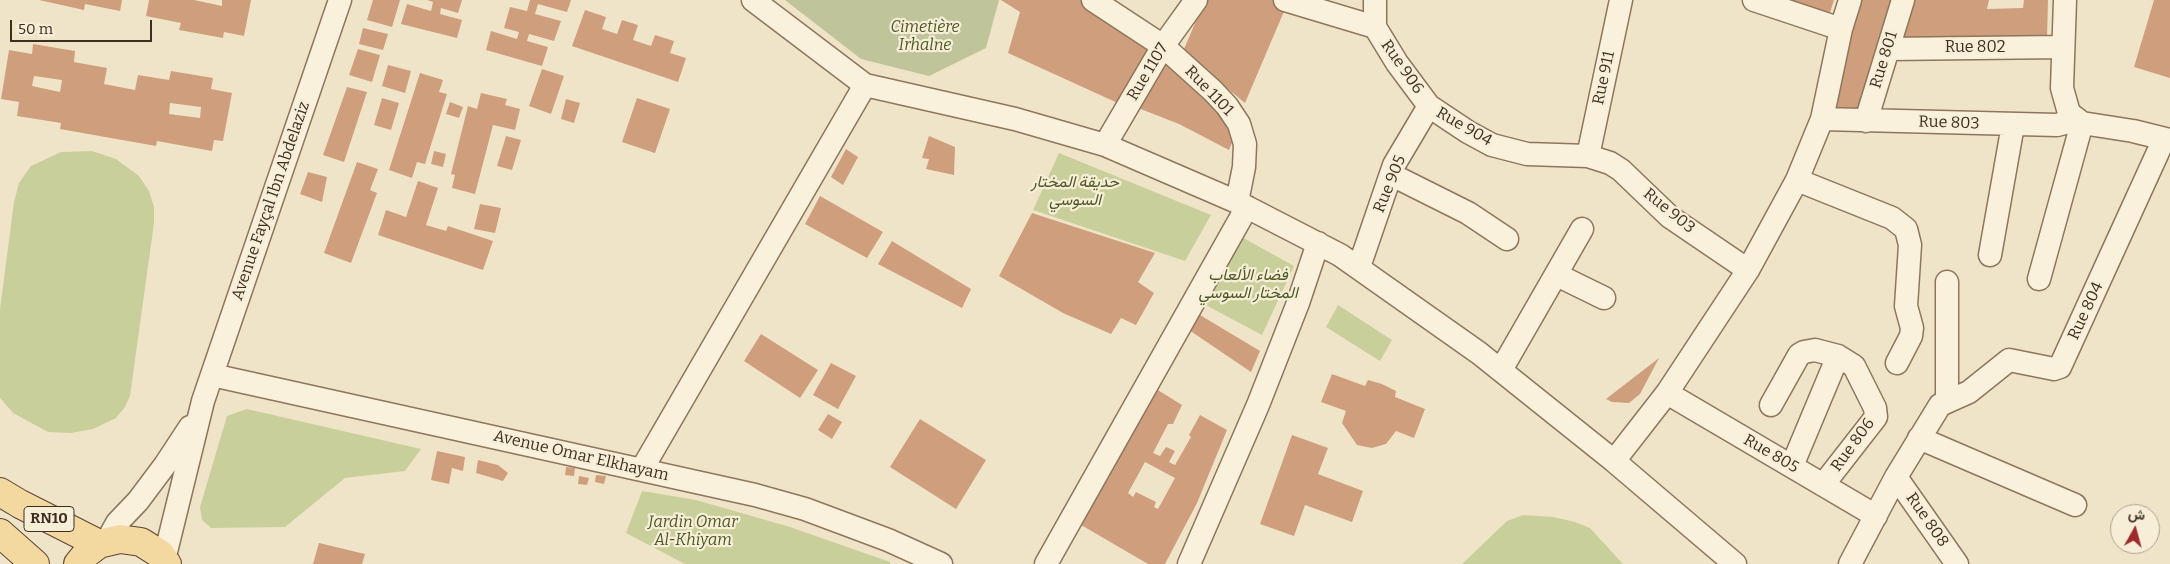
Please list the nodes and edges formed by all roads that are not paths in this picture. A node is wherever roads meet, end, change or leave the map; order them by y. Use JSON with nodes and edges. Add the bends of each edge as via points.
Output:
{"nodes":[{"id":1,"x":340,"y":0,"type":"edge"},
{"id":2,"x":753,"y":0,"type":"edge"},
{"id":3,"x":1093,"y":0,"type":"edge"},
{"id":4,"x":1196,"y":0,"type":"edge"},
{"id":5,"x":1285,"y":0,"type":"edge"},
{"id":6,"x":1375,"y":0,"type":"edge"},
{"id":7,"x":1621,"y":0,"type":"edge"},
{"id":8,"x":1754,"y":0,"type":"edge"},
{"id":9,"x":1850,"y":0,"type":"edge"},
{"id":10,"x":1903,"y":0,"type":"edge"},
{"id":11,"x":2065,"y":0,"type":"edge"},
{"id":12,"x":1375,"y":27,"type":"junction"},
{"id":13,"x":1842,"y":29,"type":"junction"},
{"id":14,"x":1163,"y":46,"type":"junction"},
{"id":15,"x":2062,"y":47,"type":"junction"},
{"id":16,"x":1888,"y":49,"type":"junction"},
{"id":17,"x":865,"y":85,"type":"junction"},
{"id":18,"x":1429,"y":106,"type":"junction"},
{"id":19,"x":1822,"y":119,"type":"junction"},
{"id":20,"x":1866,"y":121,"type":"junction"},
{"id":21,"x":2079,"y":122,"type":"junction"},
{"id":22,"x":2013,"y":125,"type":"junction"},
{"id":23,"x":2167,"y":140,"type":"edge"},
{"id":24,"x":1105,"y":145,"type":"junction"},
{"id":25,"x":1588,"y":156,"type":"junction"},
{"id":26,"x":1392,"y":175,"type":"junction"},
{"id":27,"x":1797,"y":180,"type":"junction"},
{"id":28,"x":1242,"y":204,"type":"junction"},
{"id":29,"x":1582,"y":229,"type":"dead end"},
{"id":30,"x":1507,"y":239,"type":"dead end"},
{"id":31,"x":1318,"y":243,"type":"junction"},
{"id":32,"x":1990,"y":255,"type":"dead end"},
{"id":33,"x":1358,"y":267,"type":"junction"},
{"id":34,"x":1748,"y":270,"type":"junction"},
{"id":35,"x":1557,"y":275,"type":"junction"},
{"id":36,"x":2039,"y":279,"type":"dead end"},
{"id":37,"x":1947,"y":282,"type":"dead end"},
{"id":38,"x":1604,"y":298,"type":"dead end"},
{"id":39,"x":1838,"y":356,"type":"junction"},
{"id":40,"x":1897,"y":363,"type":"dead end"},
{"id":41,"x":1501,"y":370,"type":"junction"},
{"id":42,"x":212,"y":375,"type":"junction"},
{"id":43,"x":1667,"y":393,"type":"junction"},
{"id":44,"x":203,"y":401,"type":"junction"},
{"id":45,"x":1947,"y":401,"type":"junction"},
{"id":46,"x":1771,"y":405,"type":"dead end"},
{"id":47,"x":1919,"y":438,"type":"junction"},
{"id":48,"x":1614,"y":461,"type":"junction"},
{"id":49,"x":1792,"y":466,"type":"junction"},
{"id":50,"x":642,"y":469,"type":"junction"},
{"id":51,"x":1896,"y":477,"type":"junction"},
{"id":52,"x":1823,"y":485,"type":"junction"},
{"id":53,"x":0,"y":492,"type":"edge"},
{"id":54,"x":2075,"y":505,"type":"dead end"},
{"id":55,"x":1876,"y":516,"type":"junction"},
{"id":56,"x":0,"y":533,"type":"edge"},
{"id":57,"x":103,"y":543,"type":"junction"},
{"id":58,"x":165,"y":562,"type":"edge"},
{"id":59,"x":35,"y":564,"type":"edge"},
{"id":60,"x":78,"y":564,"type":"edge"},
{"id":61,"x":940,"y":564,"type":"edge"},
{"id":62,"x":1046,"y":564,"type":"edge"},
{"id":63,"x":1189,"y":564,"type":"edge"},
{"id":64,"x":1735,"y":564,"type":"edge"},
{"id":65,"x":1850,"y":564,"type":"edge"},
{"id":66,"x":1957,"y":564,"type":"edge"}],
"edges":[{"from":1,"to":42,"type":"street","name":"Avenue Fayçal Ibn Abdelaziz"},
{"from":2,"to":17,"type":"street"},
{"from":3,"to":14,"type":"street","name":"Rue 1101"},
{"from":4,"to":14,"type":"street","name":"Rue 1107"},
{"from":5,"to":12,"type":"street"},
{"from":6,"to":12,"type":"street"},
{"from":7,"to":25,"type":"street","name":"Rue 911"},
{"from":8,"to":13,"type":"street"},
{"from":9,"to":13,"type":"street"},
{"from":10,"to":16,"type":"street","name":"Rue 801"},
{"from":11,"to":15,"type":"street"},
{"from":12,"to":18,"type":"street","name":"Rue 906"},
{"from":13,"to":19,"type":"street"},
{"from":14,"to":24,"type":"street","name":"Rue 1107"},
{"from":14,"to":28,"type":"street","name":"Rue 1101","via":[[1213,91],[1239,124],[1246,158]]},
{"from":15,"to":16,"type":"street","name":"Rue 802"},
{"from":15,"to":21,"type":"street","via":[[2063,96],[2068,113]]},
{"from":16,"to":20,"type":"street","name":"Rue 801"},
{"from":17,"to":24,"type":"street","via":[[1015,119]]},
{"from":17,"to":50,"type":"street"},
{"from":18,"to":25,"type":"street","name":"Rue 904","via":[[1492,145],[1527,154]]},
{"from":18,"to":26,"type":"street","name":"Rue 905","via":[[1394,165]]},
{"from":19,"to":20,"type":"street","name":"Rue 803"},
{"from":19,"to":27,"type":"street"},
{"from":20,"to":22,"type":"street","name":"Rue 803"},
{"from":21,"to":22,"type":"street","name":"Rue 803"},
{"from":21,"to":23,"type":"street"},
{"from":21,"to":36,"type":"street"},
{"from":22,"to":32,"type":"street"},
{"from":23,"to":45,"type":"street","name":"Rue 804","via":[[2060,366],[2054,369],[2009,360],[1969,392]]},
{"from":24,"to":28,"type":"street"},
{"from":25,"to":34,"type":"street","name":"Rue 903","via":[[1621,170],[1670,217]]},
{"from":26,"to":30,"type":"street","via":[[1468,213]]},
{"from":26,"to":33,"type":"street","name":"Rue 905"},
{"from":27,"to":34,"type":"street"},
{"from":27,"to":40,"type":"street","via":[[1892,218],[1906,229],[1910,245],[1906,306],[1912,328]]},
{"from":28,"to":31,"type":"street"},
{"from":28,"to":62,"type":"street","name":"Rue 1101"},
{"from":29,"to":35,"type":"street"},
{"from":31,"to":33,"type":"street"},
{"from":31,"to":63,"type":"street","via":[[1258,405]]},
{"from":33,"to":41,"type":"street"},
{"from":34,"to":43,"type":"street"},
{"from":35,"to":38,"type":"street"},
{"from":35,"to":41,"type":"street"},
{"from":37,"to":45,"type":"street"},
{"from":39,"to":46,"type":"street","name":"Rue 806","via":[[1815,350],[1799,355]]},
{"from":39,"to":49,"type":"street"},
{"from":39,"to":52,"type":"street","name":"Rue 806","via":[[1854,366],[1876,413]]},
{"from":41,"to":48,"type":"street"},
{"from":42,"to":44,"type":"street","name":"Avenue Fayçal Ibn Abdelaziz"},
{"from":42,"to":50,"type":"street","name":"Avenue Omar Elkhayam"},
{"from":43,"to":48,"type":"street"},
{"from":43,"to":49,"type":"street","name":"Rue 805"},
{"from":44,"to":57,"type":"street","name":"Avenue Fayçal Ibn Abdelaziz","via":[[184,439]]},
{"from":44,"to":58,"type":"street","name":"Avenue Fayçal Ibn Abdelaziz"},
{"from":45,"to":47,"type":"street","name":"Rue 804","via":[[1937,408]]},
{"from":47,"to":51,"type":"street","name":"Rue 804"},
{"from":47,"to":54,"type":"street"},
{"from":48,"to":64,"type":"street"},
{"from":49,"to":52,"type":"street","name":"Rue 805"},
{"from":50,"to":61,"type":"street","name":"Avenue Omar Elkhayam","via":[[805,509],[888,540]]},
{"from":51,"to":55,"type":"street","name":"Rue 804"},
{"from":51,"to":66,"type":"street","name":"Rue 808"},
{"from":52,"to":55,"type":"street","name":"Rue 805"},
{"from":53,"to":57,"type":"main road","number":"RN10"},
{"from":55,"to":65,"type":"street","name":"Rue 804"},
{"from":56,"to":59,"type":"main road","number":"RN10"},
{"from":57,"to":58,"type":"main road","number":"RN10","via":[[120,539],[142,542],[160,554]]},
{"from":57,"to":60,"type":"main road","via":[[87,553]]}]}
